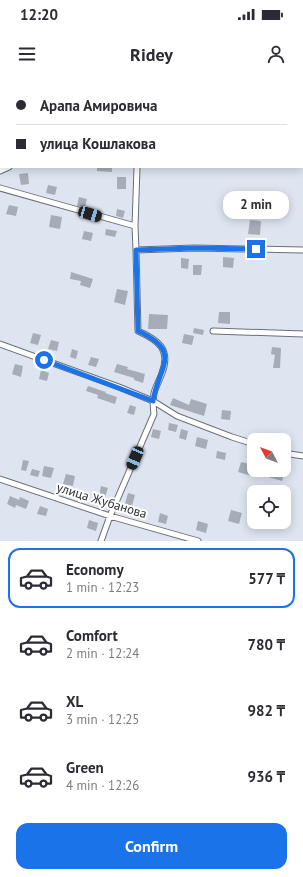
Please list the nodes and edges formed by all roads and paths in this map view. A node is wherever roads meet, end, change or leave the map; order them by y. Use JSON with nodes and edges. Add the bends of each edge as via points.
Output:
{"nodes":[{"id":1,"x":137,"y":168,"type":"edge"},
{"id":2,"x":0,"y":188,"type":"edge"},
{"id":3,"x":135,"y":226,"type":"junction"},
{"id":4,"x":136,"y":250,"type":"junction"},
{"id":5,"x":303,"y":250,"type":"edge"},
{"id":6,"x":213,"y":331,"type":"dead end"},
{"id":7,"x":303,"y":334,"type":"edge"},
{"id":8,"x":0,"y":344,"type":"edge"},
{"id":9,"x":153,"y":401,"type":"junction"},
{"id":10,"x":247,"y":442,"type":"edge"},
{"id":11,"x":291,"y":454,"type":"edge"},
{"id":12,"x":303,"y":456,"type":"edge"},
{"id":13,"x":0,"y":479,"type":"edge"},
{"id":14,"x":110,"y":516,"type":"junction"},
{"id":15,"x":102,"y":541,"type":"edge"},
{"id":16,"x":198,"y":541,"type":"edge"}],
"edges":[{"from":1,"to":3,"type":"street"},
{"from":2,"to":3,"type":"street"},
{"from":3,"to":4,"type":"street"},
{"from":4,"to":5,"type":"street"},
{"from":4,"to":9,"type":"street","via":[[138,331],[161,344],[166,358]]},
{"from":6,"to":7,"type":"street"},
{"from":8,"to":9,"type":"street"},
{"from":9,"to":10,"type":"street","via":[[177,416]]},
{"from":9,"to":14,"type":"street","via":[[154,414]]},
{"from":11,"to":12,"type":"street"},
{"from":13,"to":14,"type":"street","name":"улица Жубанова"},
{"from":14,"to":15,"type":"street"},
{"from":14,"to":16,"type":"street","name":"улица Жубанова"}]}
